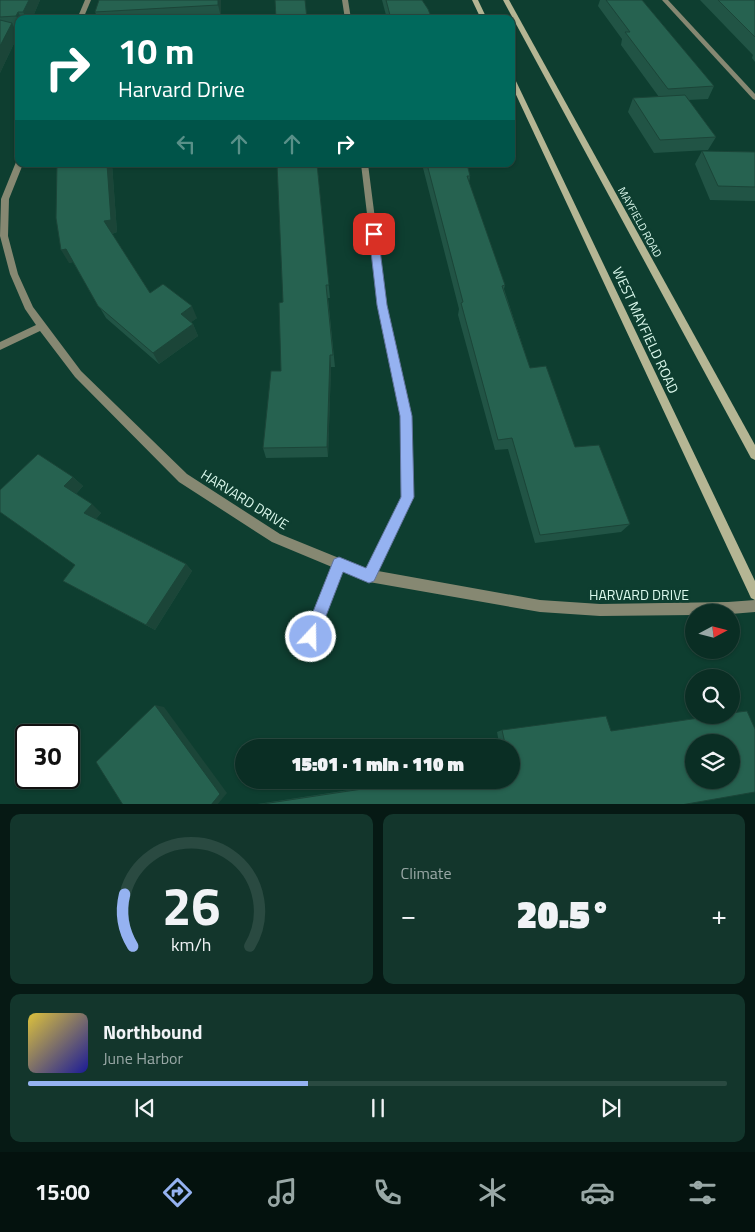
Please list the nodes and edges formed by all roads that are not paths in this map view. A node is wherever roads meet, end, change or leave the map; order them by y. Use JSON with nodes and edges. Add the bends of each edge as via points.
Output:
{"nodes":[{"id":1,"x":88,"y":0,"type":"edge"},
{"id":2,"x":345,"y":0,"type":"edge"},
{"id":3,"x":475,"y":0,"type":"edge"},
{"id":4,"x":506,"y":0,"type":"edge"},
{"id":5,"x":665,"y":0,"type":"edge"},
{"id":6,"x":82,"y":15,"type":"edge"},
{"id":7,"x":347,"y":15,"type":"edge"},
{"id":8,"x":482,"y":15,"type":"edge"},
{"id":9,"x":514,"y":15,"type":"edge"},
{"id":10,"x":515,"y":16,"type":"edge"},
{"id":11,"x":515,"y":85,"type":"edge"},
{"id":12,"x":755,"y":98,"type":"edge"},
{"id":13,"x":18,"y":167,"type":"edge"},
{"id":14,"x":365,"y":167,"type":"edge"},
{"id":15,"x":42,"y":326,"type":"junction"},
{"id":16,"x":0,"y":346,"type":"edge"},
{"id":17,"x":755,"y":455,"type":"edge"},
{"id":18,"x":339,"y":564,"type":"junction"},
{"id":19,"x":369,"y":576,"type":"junction"},
{"id":20,"x":755,"y":594,"type":"edge"},
{"id":21,"x":755,"y":606,"type":"edge"},
{"id":22,"x":303,"y":655,"type":"dead end"}],
"edges":[{"from":1,"to":6,"type":"street"},
{"from":2,"to":7,"type":"street"},
{"from":3,"to":8,"type":"main road"},
{"from":4,"to":9,"type":"main road","name":"MAYFIELD ROAD"},
{"from":5,"to":12,"type":"street"},
{"from":10,"to":17,"type":"main road","name":"MAYFIELD ROAD"},
{"from":11,"to":20,"type":"main road","name":"WEST MAYFIELD ROAD"},
{"from":13,"to":15,"type":"street","name":"HARVARD DRIVE","via":[[5,199],[4,236],[14,274],[29,309]]},
{"from":14,"to":19,"type":"street","via":[[382,305],[406,416],[408,497]]},
{"from":15,"to":16,"type":"street"},
{"from":15,"to":18,"type":"street","name":"HARVARD DRIVE","via":[[78,374],[183,478],[276,538]]},
{"from":18,"to":19,"type":"street","name":"HARVARD DRIVE"},
{"from":18,"to":22,"type":"street"},
{"from":19,"to":21,"type":"street","name":"HARVARD DRIVE","via":[[540,606],[600,610]]}]}
